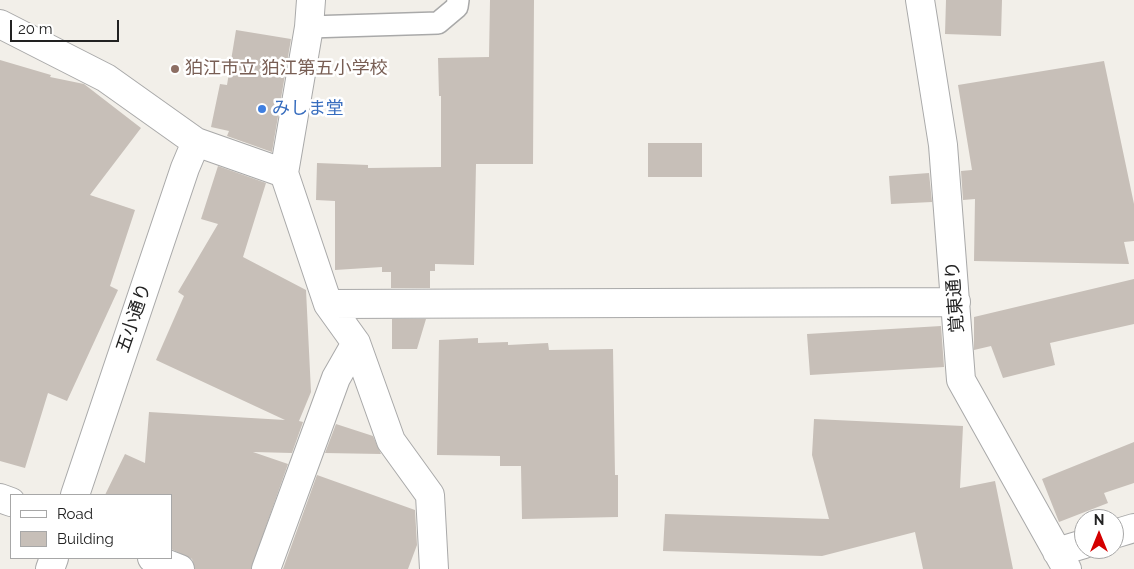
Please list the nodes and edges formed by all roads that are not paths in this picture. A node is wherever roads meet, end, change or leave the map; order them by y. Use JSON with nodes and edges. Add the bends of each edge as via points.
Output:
{"nodes":[{"id":1,"x":310,"y":0,"type":"edge"},
{"id":2,"x":458,"y":0,"type":"edge"},
{"id":3,"x":920,"y":0,"type":"edge"},
{"id":4,"x":0,"y":24,"type":"edge"},
{"id":5,"x":308,"y":27,"type":"junction"},
{"id":6,"x":196,"y":142,"type":"junction"},
{"id":7,"x":284,"y":174,"type":"junction"},
{"id":8,"x":956,"y":302,"type":"junction"},
{"id":9,"x":328,"y":304,"type":"junction"},
{"id":10,"x":356,"y":343,"type":"junction"},
{"id":11,"x":75,"y":494,"type":"edge"},
{"id":12,"x":1074,"y":551,"type":"edge"},
{"id":13,"x":155,"y":559,"type":"edge"},
{"id":14,"x":1062,"y":560,"type":"edge"},
{"id":15,"x":180,"y":569,"type":"edge"},
{"id":16,"x":266,"y":569,"type":"edge"},
{"id":17,"x":434,"y":569,"type":"edge"}],
"edges":[{"from":1,"to":5,"type":"street"},
{"from":2,"to":5,"type":"lane","via":[[457,7],[438,23]]},
{"from":3,"to":8,"type":"street","name":"覚東通り","via":[[943,145]]},
{"from":4,"to":6,"type":"street","via":[[106,78]]},
{"from":5,"to":7,"type":"street"},
{"from":6,"to":7,"type":"street"},
{"from":6,"to":11,"type":"street","name":"五小通り"},
{"from":7,"to":9,"type":"street"},
{"from":8,"to":9,"type":"street"},
{"from":8,"to":14,"type":"street","name":"覚東通り","via":[[960,380]]},
{"from":9,"to":10,"type":"street"},
{"from":10,"to":16,"type":"street","via":[[336,378]]},
{"from":10,"to":17,"type":"street","via":[[391,441],[430,495]]},
{"from":12,"to":14,"type":"street"},
{"from":13,"to":15,"type":"street"}]}
